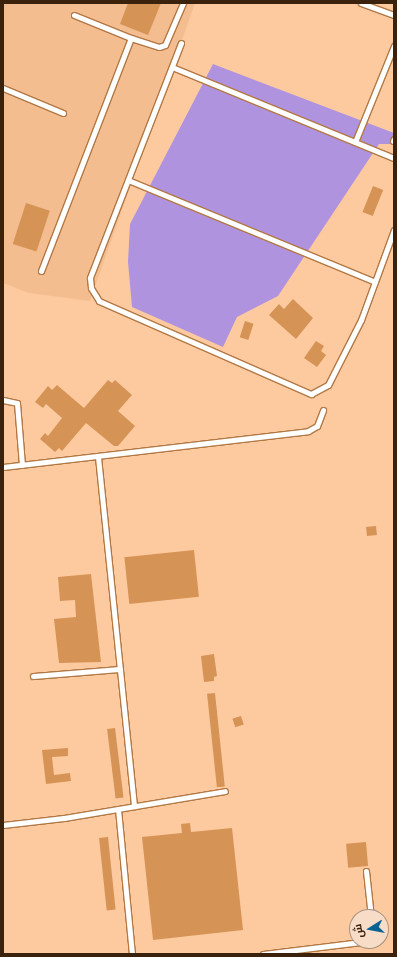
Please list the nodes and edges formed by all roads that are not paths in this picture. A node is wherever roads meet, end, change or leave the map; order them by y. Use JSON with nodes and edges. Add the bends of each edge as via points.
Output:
{"nodes":[{"id":1,"x":183,"y":3,"type":"edge"},
{"id":2,"x":360,"y":3,"type":"edge"},
{"id":3,"x":74,"y":15,"type":"dead end"},
{"id":4,"x":394,"y":16,"type":"edge"},
{"id":5,"x":131,"y":38,"type":"junction"},
{"id":6,"x":182,"y":43,"type":"dead end"},
{"id":7,"x":394,"y":46,"type":"edge"},
{"id":8,"x":172,"y":67,"type":"junction"},
{"id":9,"x":3,"y":88,"type":"edge"},
{"id":10,"x":63,"y":113,"type":"dead end"},
{"id":11,"x":356,"y":142,"type":"junction"},
{"id":12,"x":394,"y":158,"type":"edge"},
{"id":13,"x":128,"y":180,"type":"junction"},
{"id":14,"x":394,"y":230,"type":"edge"},
{"id":15,"x":40,"y":271,"type":"dead end"},
{"id":16,"x":375,"y":282,"type":"junction"},
{"id":17,"x":3,"y":400,"type":"edge"},
{"id":18,"x":323,"y":410,"type":"dead end"},
{"id":19,"x":98,"y":458,"type":"junction"},
{"id":20,"x":22,"y":465,"type":"junction"},
{"id":21,"x":3,"y":467,"type":"edge"},
{"id":22,"x":120,"y":669,"type":"junction"},
{"id":23,"x":33,"y":676,"type":"dead end"},
{"id":24,"x":225,"y":791,"type":"dead end"},
{"id":25,"x":134,"y":806,"type":"junction"},
{"id":26,"x":118,"y":809,"type":"junction"},
{"id":27,"x":3,"y":825,"type":"edge"},
{"id":28,"x":366,"y":871,"type":"dead end"},
{"id":29,"x":370,"y":909,"type":"edge"},
{"id":30,"x":349,"y":943,"type":"edge"},
{"id":31,"x":132,"y":954,"type":"edge"},
{"id":32,"x":263,"y":954,"type":"edge"}],
"edges":[{"from":1,"to":5,"type":"lane","via":[[165,45],[159,47]]},
{"from":2,"to":4,"type":"lane"},
{"from":3,"to":5,"type":"lane"},
{"from":5,"to":15,"type":"lane"},
{"from":6,"to":8,"type":"lane"},
{"from":7,"to":11,"type":"lane"},
{"from":8,"to":11,"type":"lane"},
{"from":8,"to":13,"type":"lane"},
{"from":9,"to":10,"type":"lane"},
{"from":11,"to":12,"type":"lane"},
{"from":13,"to":16,"type":"lane"},
{"from":13,"to":16,"type":"lane","via":[[90,278],[94,296],[99,301],[298,390],[311,394],[328,385],[361,320]]},
{"from":14,"to":16,"type":"lane"},
{"from":17,"to":20,"type":"lane","via":[[16,403]]},
{"from":18,"to":19,"type":"lane","via":[[317,426],[308,431]]},
{"from":19,"to":20,"type":"lane"},
{"from":19,"to":22,"type":"lane"},
{"from":20,"to":21,"type":"lane"},
{"from":22,"to":23,"type":"lane"},
{"from":22,"to":25,"type":"lane"},
{"from":24,"to":25,"type":"lane"},
{"from":25,"to":26,"type":"lane"},
{"from":26,"to":27,"type":"lane"},
{"from":26,"to":31,"type":"lane"},
{"from":28,"to":29,"type":"lane"},
{"from":30,"to":32,"type":"lane"}]}
